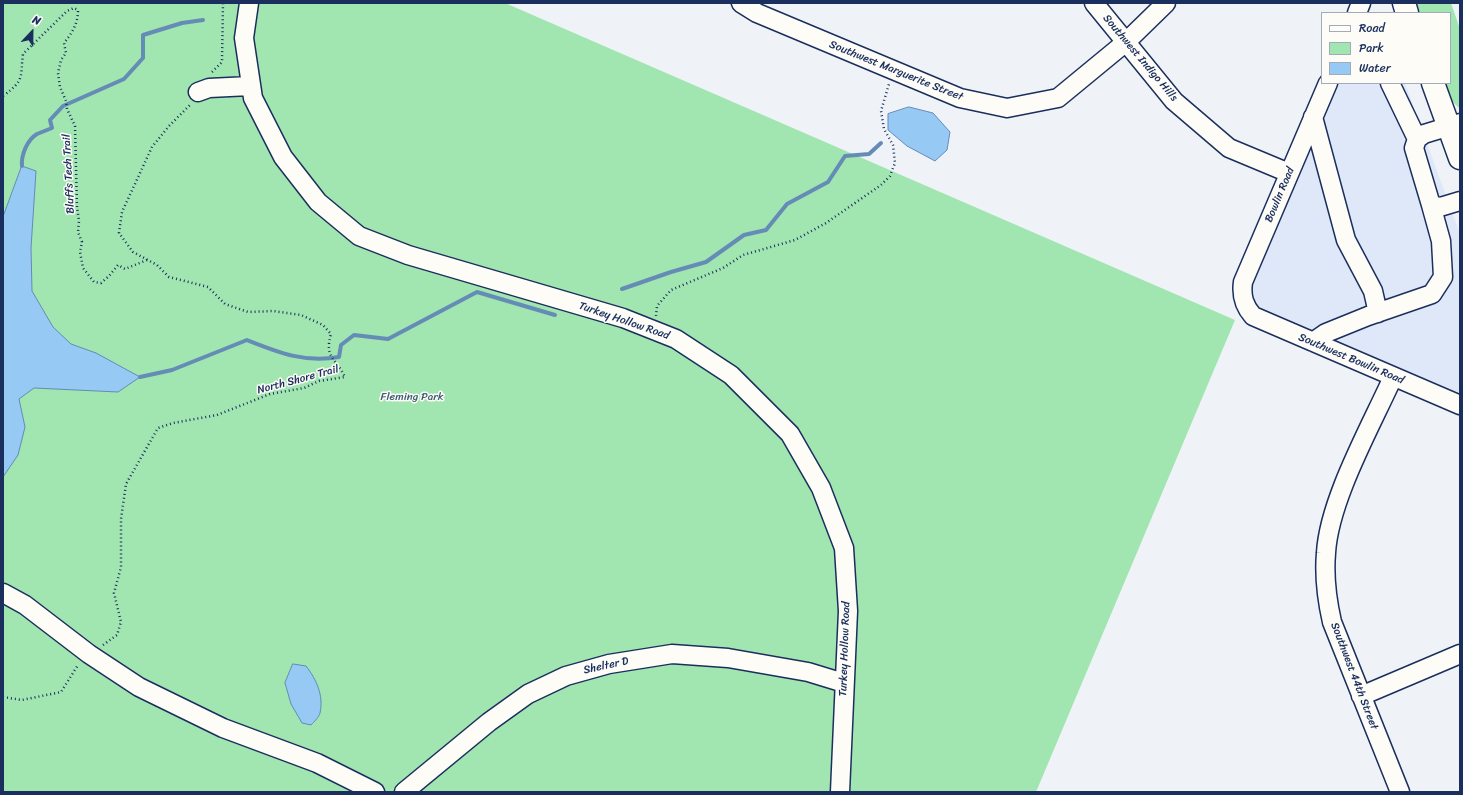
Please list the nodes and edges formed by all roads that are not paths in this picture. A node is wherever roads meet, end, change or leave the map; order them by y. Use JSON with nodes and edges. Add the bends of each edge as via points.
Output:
{"nodes":[{"id":1,"x":249,"y":3,"type":"edge"},
{"id":2,"x":741,"y":3,"type":"edge"},
{"id":3,"x":1094,"y":3,"type":"edge"},
{"id":4,"x":1166,"y":3,"type":"edge"},
{"id":5,"x":1126,"y":42,"type":"junction"},
{"id":6,"x":1328,"y":84,"type":"edge"},
{"id":7,"x":1390,"y":84,"type":"edge"},
{"id":8,"x":1434,"y":84,"type":"edge"},
{"id":9,"x":250,"y":86,"type":"junction"},
{"id":10,"x":198,"y":92,"type":"road end"},
{"id":11,"x":1313,"y":117,"type":"junction"},
{"id":12,"x":1454,"y":125,"type":"edge"},
{"id":13,"x":1417,"y":139,"type":"junction"},
{"id":14,"x":1460,"y":158,"type":"edge"},
{"id":15,"x":1289,"y":173,"type":"junction"},
{"id":16,"x":1460,"y":201,"type":"edge"},
{"id":17,"x":1431,"y":205,"type":"junction"},
{"id":18,"x":1246,"y":308,"type":"joint"},
{"id":19,"x":1378,"y":313,"type":"junction"},
{"id":20,"x":1312,"y":342,"type":"junction"},
{"id":21,"x":1393,"y":377,"type":"junction"},
{"id":22,"x":1460,"y":405,"type":"edge"},
{"id":23,"x":3,"y":593,"type":"edge"},
{"id":24,"x":1460,"y":654,"type":"edge"},
{"id":25,"x":844,"y":683,"type":"junction"},
{"id":26,"x":1361,"y":696,"type":"junction"},
{"id":27,"x":375,"y":792,"type":"edge"},
{"id":28,"x":404,"y":792,"type":"edge"},
{"id":29,"x":840,"y":792,"type":"edge"},
{"id":30,"x":1400,"y":792,"type":"edge"}],
"edges":[{"from":1,"to":9,"type":"street","name":"Turkey Hollow Road","via":[[244,38]]},
{"from":2,"to":5,"type":"street","name":"Southwest Marguerite Street","via":[[757,13],[960,98],[1007,108],[1058,98]]},
{"from":3,"to":5,"type":"street","name":"Southwest Indigo Hills"},
{"from":4,"to":5,"type":"street","name":"Southwest Marguerite Street"},
{"from":5,"to":15,"type":"street","name":"Southwest Indigo Hills","via":[[1174,101],[1229,148]]},
{"from":6,"to":11,"type":"street","name":"Bowlin Road"},
{"from":7,"to":13,"type":"street"},
{"from":8,"to":12,"type":"main road"},
{"from":9,"to":10,"type":"street","via":[[209,88]]},
{"from":9,"to":25,"type":"street","name":"Turkey Hollow Road","via":[[253,98],[283,157],[318,202],[359,236],[408,255],[623,318],[676,339],[731,375],[790,434],[821,488],[844,548],[848,611]]},
{"from":11,"to":15,"type":"street","name":"Bowlin Road"},
{"from":11,"to":19,"type":"street","via":[[1346,240],[1373,291]]},
{"from":12,"to":13,"type":"street"},
{"from":12,"to":14,"type":"main road"},
{"from":13,"to":17,"type":"street","via":[[1414,148]]},
{"from":15,"to":18,"type":"street","name":"Bowlin Road","via":[[1243,282],[1242,292]]},
{"from":16,"to":17,"type":"street","via":[[1440,207]]},
{"from":17,"to":19,"type":"street","via":[[1441,241],[1443,277],[1432,294]]},
{"from":18,"to":20,"type":"street","name":"Southwest Bowlin Road","via":[[1253,316]]},
{"from":19,"to":20,"type":"street","via":[[1326,333]]},
{"from":20,"to":21,"type":"street","name":"Southwest Bowlin Road"},
{"from":21,"to":22,"type":"street","name":"Southwest Bowlin Road"},
{"from":21,"to":26,"type":"street","name":"Southwest 44th Street","via":[[1344,485],[1330,528],[1326,552],[1327,595],[1332,622]]},
{"from":23,"to":27,"type":"street","via":[[25,605],[118,674],[186,712],[317,763]]},
{"from":24,"to":26,"type":"street"},
{"from":25,"to":28,"type":"street","name":"Shelter D","via":[[808,672],[728,658],[672,654],[609,664],[566,676],[528,694],[489,722]]},
{"from":25,"to":29,"type":"street","name":"Turkey Hollow Road"},
{"from":26,"to":30,"type":"street","name":"Southwest 44th Street"}]}
